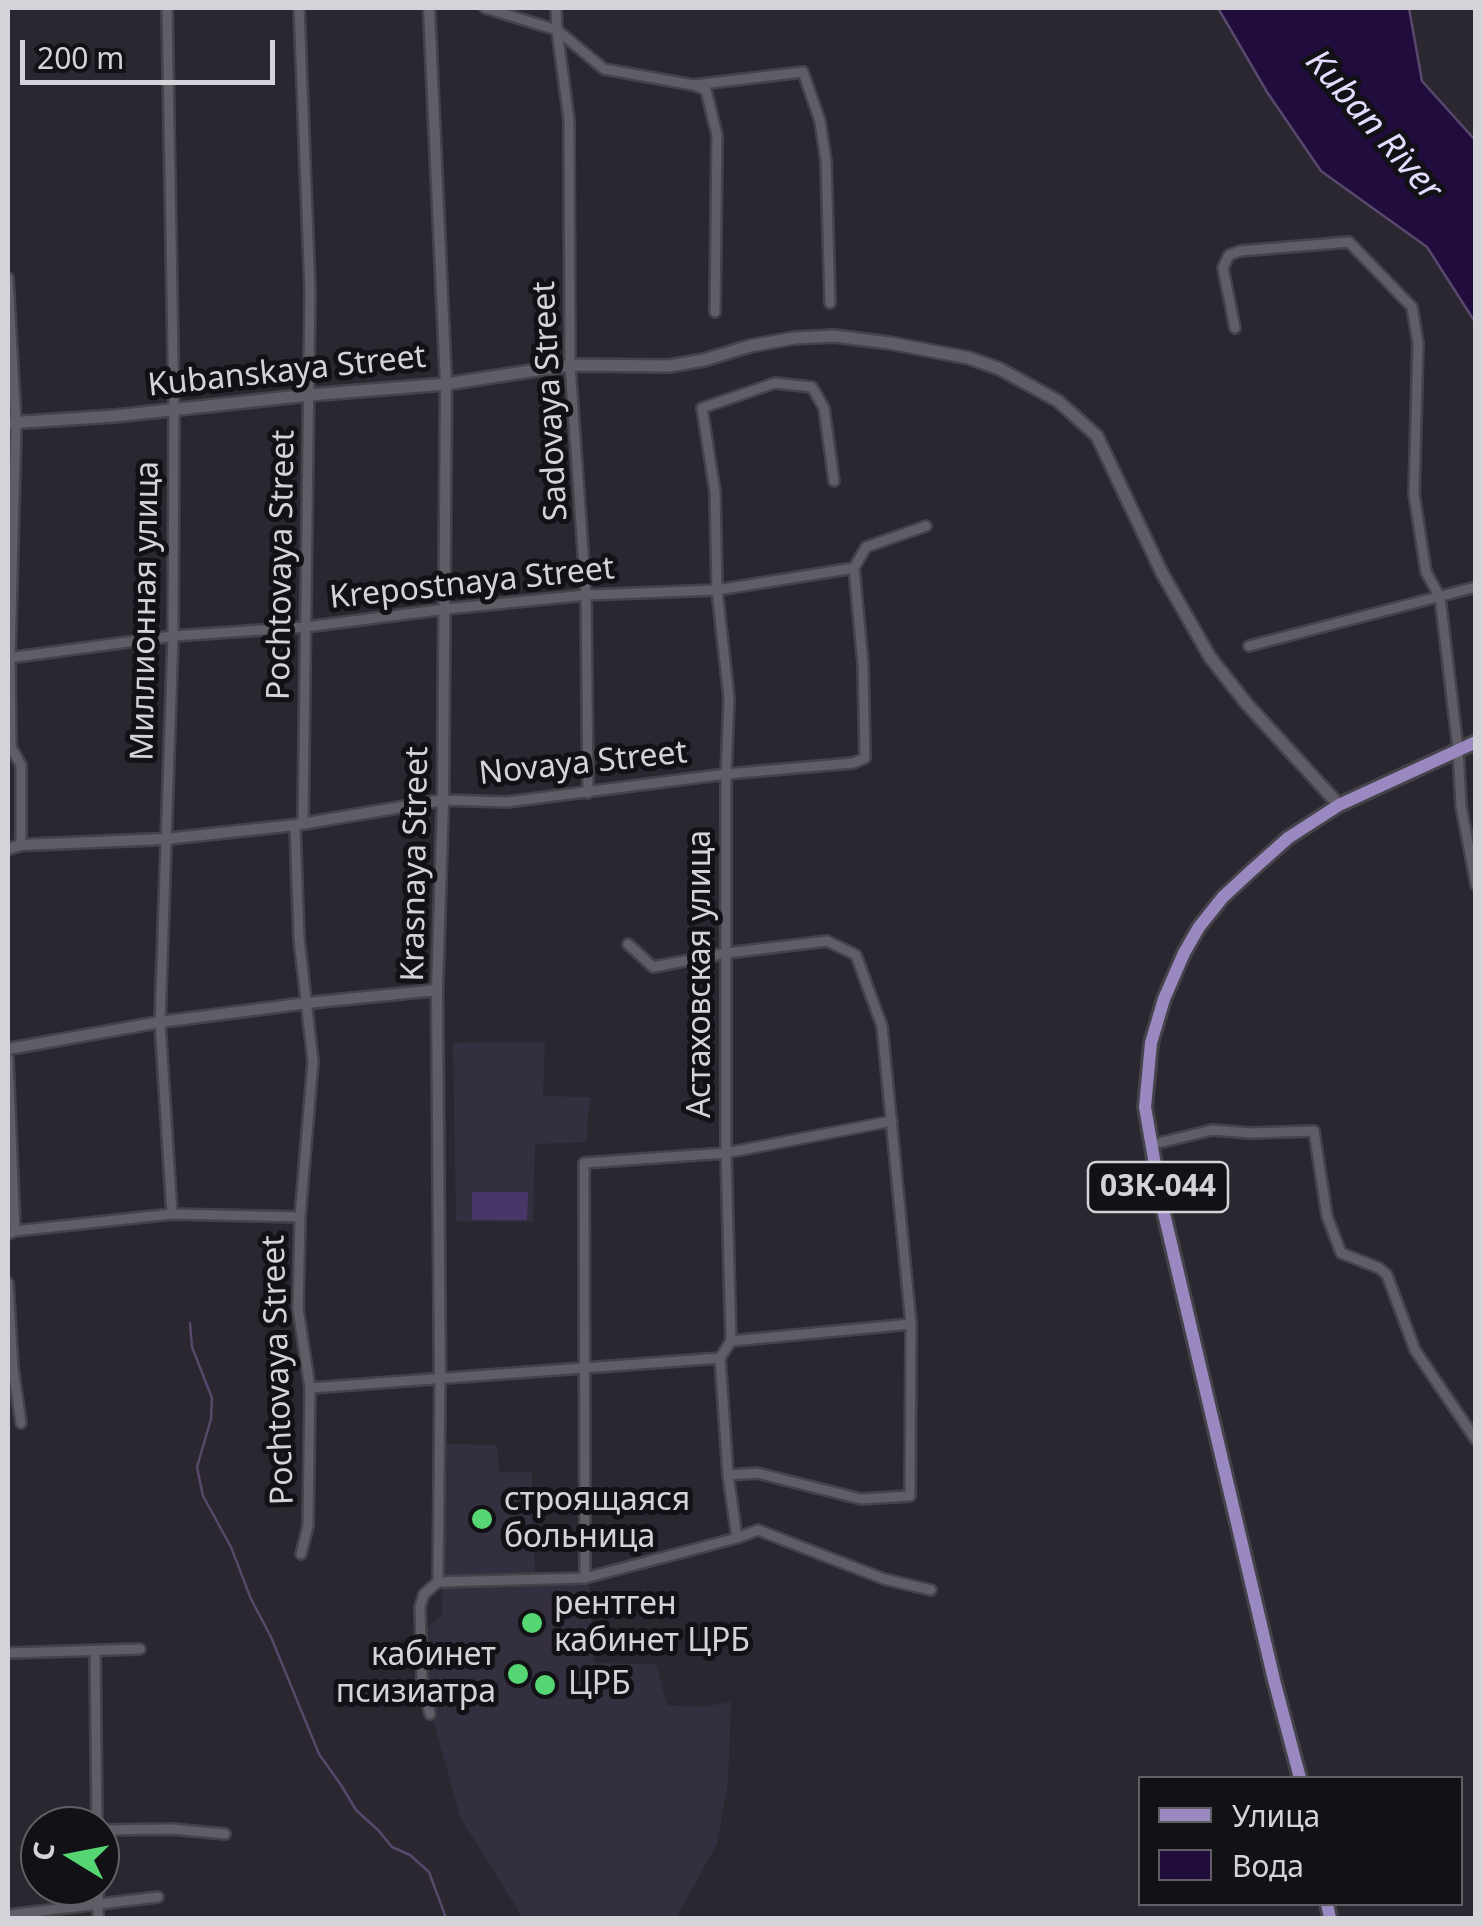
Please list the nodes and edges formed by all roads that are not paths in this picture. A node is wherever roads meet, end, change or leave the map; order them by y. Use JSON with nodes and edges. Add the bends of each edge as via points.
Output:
{"nodes":[{"id":1,"x":168,"y":8,"type":"edge"},
{"id":2,"x":299,"y":8,"type":"edge"},
{"id":3,"x":429,"y":8,"type":"edge"},
{"id":4,"x":486,"y":8,"type":"edge"},
{"id":5,"x":556,"y":8,"type":"edge"},
{"id":6,"x":557,"y":30,"type":"junction"},
{"id":7,"x":693,"y":85,"type":"junction"},
{"id":8,"x":8,"y":278,"type":"edge"},
{"id":9,"x":830,"y":303,"type":"dead end"},
{"id":10,"x":715,"y":312,"type":"dead end"},
{"id":11,"x":1234,"y":328,"type":"dead end"},
{"id":12,"x":570,"y":364,"type":"junction"},
{"id":13,"x":446,"y":384,"type":"junction"},
{"id":14,"x":309,"y":396,"type":"junction"},
{"id":15,"x":174,"y":410,"type":"junction"},
{"id":16,"x":12,"y":423,"type":"edge"},
{"id":17,"x":834,"y":481,"type":"dead end"},
{"id":18,"x":926,"y":526,"type":"dead end"},
{"id":19,"x":854,"y":568,"type":"junction"},
{"id":20,"x":1476,"y":587,"type":"edge"},
{"id":21,"x":717,"y":590,"type":"junction"},
{"id":22,"x":586,"y":595,"type":"junction"},
{"id":23,"x":1440,"y":597,"type":"junction"},
{"id":24,"x":446,"y":609,"type":"junction"},
{"id":25,"x":306,"y":627,"type":"junction"},
{"id":26,"x":173,"y":636,"type":"junction"},
{"id":27,"x":1249,"y":646,"type":"dead end"},
{"id":28,"x":9,"y":658,"type":"edge"},
{"id":29,"x":1476,"y":742,"type":"edge"},
{"id":30,"x":1458,"y":749,"type":"junction"},
{"id":31,"x":726,"y":774,"type":"junction"},
{"id":32,"x":588,"y":793,"type":"junction"},
{"id":33,"x":444,"y":800,"type":"junction"},
{"id":34,"x":1339,"y":805,"type":"junction"},
{"id":35,"x":299,"y":824,"type":"junction"},
{"id":36,"x":164,"y":839,"type":"junction"},
{"id":37,"x":21,"y":846,"type":"junction"},
{"id":38,"x":8,"y":849,"type":"edge"},
{"id":39,"x":1476,"y":885,"type":"edge"},
{"id":40,"x":628,"y":944,"type":"dead end"},
{"id":41,"x":727,"y":953,"type":"junction"},
{"id":42,"x":438,"y":990,"type":"junction"},
{"id":43,"x":307,"y":1002,"type":"junction"},
{"id":44,"x":160,"y":1022,"type":"junction"},
{"id":45,"x":8,"y":1049,"type":"edge"},
{"id":46,"x":8,"y":1058,"type":"edge"},
{"id":47,"x":892,"y":1121,"type":"junction"},
{"id":48,"x":1150,"y":1146,"type":"junction"},
{"id":49,"x":726,"y":1153,"type":"junction"},
{"id":50,"x":172,"y":1214,"type":"junction"},
{"id":51,"x":300,"y":1217,"type":"junction"},
{"id":52,"x":11,"y":1233,"type":"edge"},
{"id":53,"x":8,"y":1283,"type":"edge"},
{"id":54,"x":911,"y":1324,"type":"junction"},
{"id":55,"x":731,"y":1341,"type":"junction"},
{"id":56,"x":720,"y":1358,"type":"junction"},
{"id":57,"x":586,"y":1368,"type":"junction"},
{"id":58,"x":440,"y":1379,"type":"junction"},
{"id":59,"x":310,"y":1388,"type":"junction"},
{"id":60,"x":20,"y":1423,"type":"dead end"},
{"id":61,"x":1476,"y":1440,"type":"edge"},
{"id":62,"x":728,"y":1475,"type":"junction"},
{"id":63,"x":737,"y":1538,"type":"junction"},
{"id":64,"x":300,"y":1554,"type":"dead end"},
{"id":65,"x":585,"y":1578,"type":"junction"},
{"id":66,"x":438,"y":1582,"type":"junction"},
{"id":67,"x":931,"y":1590,"type":"dead end"},
{"id":68,"x":140,"y":1649,"type":"dead end"},
{"id":69,"x":95,"y":1651,"type":"junction"},
{"id":70,"x":8,"y":1653,"type":"edge"},
{"id":71,"x":430,"y":1714,"type":"dead end"},
{"id":72,"x":1299,"y":1776,"type":"edge"},
{"id":73,"x":98,"y":1806,"type":"edge"},
{"id":74,"x":120,"y":1828,"type":"edge"},
{"id":75,"x":224,"y":1834,"type":"dead end"},
{"id":76,"x":158,"y":1897,"type":"dead end"},
{"id":77,"x":120,"y":1901,"type":"edge"},
{"id":78,"x":82,"y":1906,"type":"edge"},
{"id":79,"x":8,"y":1915,"type":"edge"}],
"edges":[{"from":1,"to":15,"type":"street","name":"Миллионная улица"},
{"from":2,"to":14,"type":"street","name":"Pochtovaya Street"},
{"from":3,"to":13,"type":"street","name":"Krasnaya Street"},
{"from":4,"to":6,"type":"street"},
{"from":5,"to":6,"type":"street","name":"Sadovaya Street"},
{"from":6,"to":7,"type":"street","via":[[604,69]]},
{"from":6,"to":12,"type":"street","name":"Sadovaya Street","via":[[569,120]]},
{"from":7,"to":9,"type":"street","via":[[803,72],[826,162]]},
{"from":7,"to":10,"type":"street","via":[[706,90],[717,135]]},
{"from":8,"to":16,"type":"street"},
{"from":11,"to":23,"type":"street","via":[[1223,268],[1240,251],[1349,242],[1412,307],[1418,342],[1414,494],[1426,572]]},
{"from":12,"to":13,"type":"main road","name":"Kubanskaya Street"},
{"from":12,"to":22,"type":"street","name":"Sadovaya Street"},
{"from":12,"to":34,"type":"main road","name":"Kubanskaya Street","via":[[669,366],[794,338],[834,336],[969,358],[1026,382],[1097,436],[1210,657]]},
{"from":13,"to":14,"type":"main road","name":"Kubanskaya Street"},
{"from":13,"to":24,"type":"street","name":"Krasnaya Street"},
{"from":14,"to":15,"type":"main road","name":"Kubanskaya Street"},
{"from":14,"to":25,"type":"street","name":"Pochtovaya Street"},
{"from":15,"to":16,"type":"main road","name":"Kubanskaya Street"},
{"from":15,"to":26,"type":"street","name":"Миллионная улица"},
{"from":16,"to":28,"type":"street"},
{"from":17,"to":21,"type":"street","name":"Астаховская улица","via":[[824,408],[812,387],[774,383],[702,408],[715,492]]},
{"from":18,"to":19,"type":"street","name":"Krepostnaya Street","via":[[866,547]]},
{"from":19,"to":21,"type":"street","name":"Krepostnaya Street"},
{"from":19,"to":31,"type":"street","name":"Novaya Street","via":[[865,758]]},
{"from":20,"to":23,"type":"street"},
{"from":21,"to":22,"type":"street","name":"Krepostnaya Street"},
{"from":21,"to":31,"type":"street","name":"Астаховская улица","via":[[729,698]]},
{"from":22,"to":24,"type":"street","name":"Krepostnaya Street"},
{"from":22,"to":32,"type":"street","name":"Sadovaya Street"},
{"from":23,"to":27,"type":"street"},
{"from":23,"to":30,"type":"street"},
{"from":24,"to":25,"type":"street","name":"Krepostnaya Street"},
{"from":24,"to":33,"type":"street","name":"Krasnaya Street"},
{"from":25,"to":26,"type":"street","name":"Krepostnaya Street"},
{"from":25,"to":35,"type":"street","name":"Pochtovaya Street"},
{"from":26,"to":28,"type":"street","name":"Krepostnaya Street"},
{"from":26,"to":36,"type":"street","name":"Миллионная улица"},
{"from":28,"to":37,"type":"street"},
{"from":29,"to":30,"type":"main road","number":"03К-044"},
{"from":30,"to":34,"type":"main road","number":"03К-044"},
{"from":30,"to":39,"type":"street"},
{"from":31,"to":32,"type":"street","name":"Novaya Street"},
{"from":31,"to":41,"type":"street","name":"Астаховская улица"},
{"from":32,"to":33,"type":"street","name":"Novaya Street","via":[[507,802]]},
{"from":33,"to":35,"type":"street","name":"Novaya Street"},
{"from":33,"to":42,"type":"street","name":"Krasnaya Street"},
{"from":34,"to":48,"type":"main road","number":"03К-044","via":[[1288,838],[1223,897],[1184,952],[1151,1044],[1145,1107]]},
{"from":35,"to":36,"type":"street","name":"Novaya Street"},
{"from":35,"to":43,"type":"street","name":"Pochtovaya Street","via":[[299,938]]},
{"from":36,"to":37,"type":"street","name":"Novaya Street"},
{"from":36,"to":44,"type":"street","name":"Миллионная улица"},
{"from":37,"to":38,"type":"street","name":"Novaya Street"},
{"from":40,"to":41,"type":"street","via":[[653,967]]},
{"from":41,"to":47,"type":"street","via":[[828,941],[856,955],[882,1026]]},
{"from":41,"to":49,"type":"street","name":"Астаховская улица"},
{"from":42,"to":43,"type":"street"},
{"from":42,"to":58,"type":"street","name":"Krasnaya Street"},
{"from":43,"to":44,"type":"street"},
{"from":43,"to":51,"type":"street","name":"Pochtovaya Street","via":[[313,1061]]},
{"from":44,"to":45,"type":"street"},
{"from":44,"to":50,"type":"street","name":"Миллионная улица"},
{"from":46,"to":52,"type":"street"},
{"from":47,"to":49,"type":"street"},
{"from":47,"to":54,"type":"street"},
{"from":48,"to":61,"type":"street","via":[[1212,1130],[1314,1131],[1327,1216],[1341,1252],[1386,1275],[1415,1350]]},
{"from":48,"to":72,"type":"main road","number":"03К-044"},
{"from":49,"to":55,"type":"street","name":"Астаховская улица"},
{"from":49,"to":57,"type":"street","via":[[584,1163]]},
{"from":50,"to":51,"type":"street"},
{"from":50,"to":52,"type":"street"},
{"from":51,"to":59,"type":"street","name":"Pochtovaya Street","via":[[298,1309]]},
{"from":53,"to":60,"type":"street"},
{"from":54,"to":55,"type":"street"},
{"from":54,"to":62,"type":"street","via":[[910,1496],[861,1499],[756,1473]]},
{"from":55,"to":56,"type":"street"},
{"from":56,"to":57,"type":"street"},
{"from":56,"to":62,"type":"street"},
{"from":57,"to":58,"type":"street"},
{"from":57,"to":65,"type":"street"},
{"from":58,"to":59,"type":"street"},
{"from":58,"to":66,"type":"street","name":"Krasnaya Street"},
{"from":59,"to":64,"type":"street","name":"Pochtovaya Street","via":[[308,1526]]},
{"from":62,"to":63,"type":"street"},
{"from":63,"to":65,"type":"street"},
{"from":63,"to":67,"type":"street","via":[[758,1530]]},
{"from":65,"to":66,"type":"street"},
{"from":66,"to":71,"type":"street","name":"Krasnaya Street","via":[[420,1607]]},
{"from":68,"to":69,"type":"street"},
{"from":69,"to":70,"type":"street"},
{"from":69,"to":73,"type":"street"},
{"from":74,"to":75,"type":"street"},
{"from":76,"to":77,"type":"street"},
{"from":78,"to":79,"type":"street"}]}
